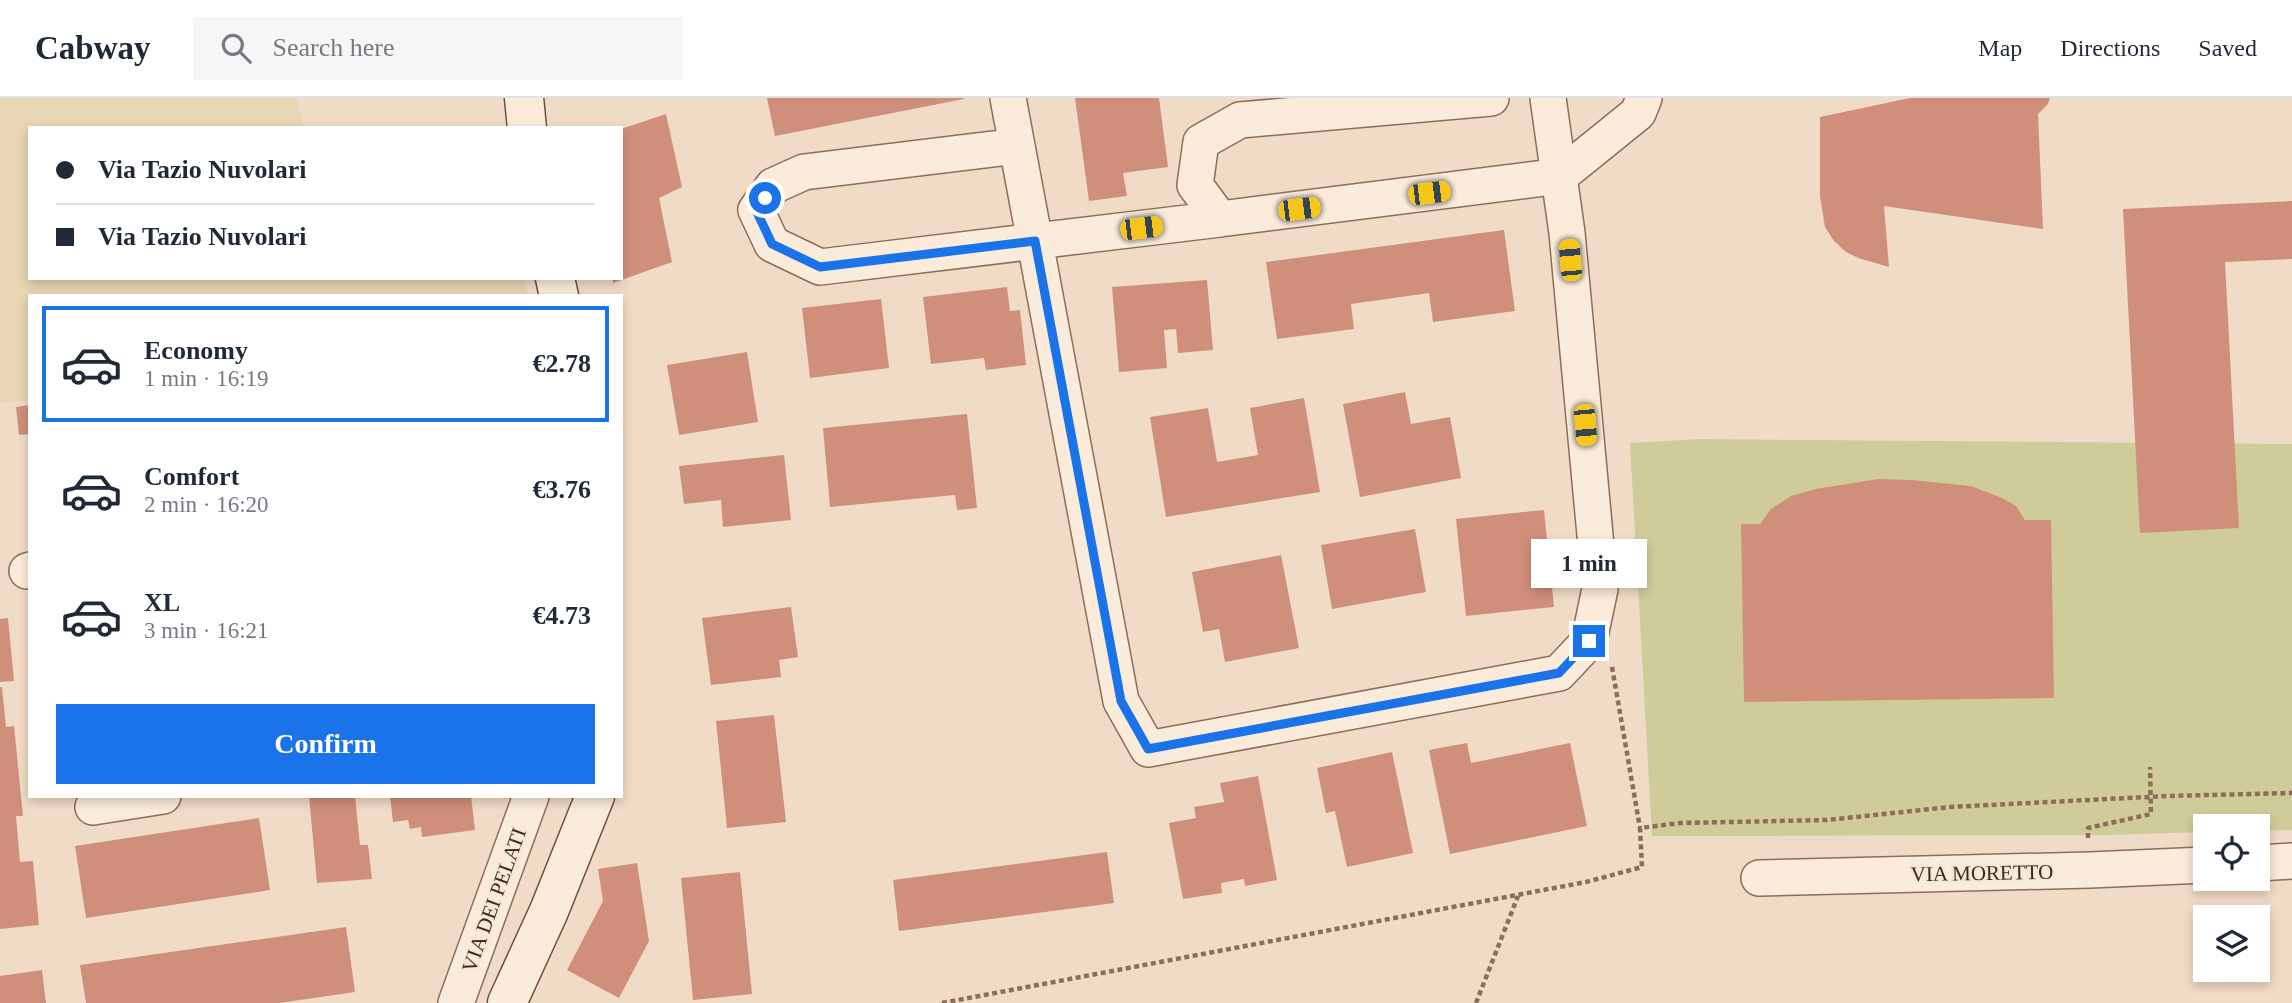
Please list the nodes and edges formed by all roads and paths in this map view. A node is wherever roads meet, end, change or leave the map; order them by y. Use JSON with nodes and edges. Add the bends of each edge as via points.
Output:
{"nodes":[{"id":1,"x":1009,"y":98,"type":"edge"},
{"id":2,"x":1491,"y":98,"type":"edge"},
{"id":3,"x":1548,"y":98,"type":"edge"},
{"id":4,"x":1644,"y":98,"type":"edge"},
{"id":5,"x":1017,"y":146,"type":"junction"},
{"id":6,"x":1559,"y":176,"type":"junction"},
{"id":7,"x":1220,"y":219,"type":"junction"},
{"id":8,"x":1035,"y":241,"type":"junction"},
{"id":9,"x":1589,"y":641,"type":"junction"},
{"id":10,"x":2150,"y":767,"type":"dead end"},
{"id":11,"x":2292,"y":793,"type":"edge"},
{"id":12,"x":2150,"y":796,"type":"junction"},
{"id":13,"x":150,"y":798,"type":"edge"},
{"id":14,"x":530,"y":798,"type":"edge"},
{"id":15,"x":594,"y":798,"type":"edge"},
{"id":16,"x":93,"y":807,"type":"dead end"},
{"id":17,"x":1640,"y":828,"type":"junction"},
{"id":18,"x":2292,"y":861,"type":"edge"},
{"id":19,"x":2270,"y":862,"type":"edge"},
{"id":20,"x":2193,"y":866,"type":"edge"},
{"id":21,"x":2090,"y":870,"type":"junction"},
{"id":22,"x":1759,"y":878,"type":"dead end"},
{"id":23,"x":1518,"y":895,"type":"junction"},
{"id":24,"x":456,"y":1003,"type":"edge"},
{"id":25,"x":507,"y":1003,"type":"edge"},
{"id":26,"x":942,"y":1003,"type":"edge"},
{"id":27,"x":1476,"y":1003,"type":"edge"}],
"edges":[{"from":1,"to":5,"type":"street"},
{"from":2,"to":7,"type":"street","via":[[1240,120],[1201,142],[1195,185]]},
{"from":3,"to":6,"type":"street"},
{"from":4,"to":6,"type":"street","via":[[1638,113]]},
{"from":5,"to":8,"type":"street"},
{"from":5,"to":8,"type":"street","via":[[804,172],[773,186],[756,210],[772,244],[820,267]]},
{"from":6,"to":7,"type":"street"},
{"from":6,"to":9,"type":"street","via":[[1600,589]]},
{"from":7,"to":8,"type":"street"},
{"from":8,"to":9,"type":"street","via":[[1121,701],[1148,749],[1559,673]]},
{"from":9,"to":17,"type":"path","via":[[1613,668]]},
{"from":10,"to":12,"type":"path"},
{"from":11,"to":12,"type":"path"},
{"from":12,"to":17,"type":"path","via":[[1950,807],[1827,820]]},
{"from":12,"to":21,"type":"path","via":[[2151,814],[2088,828]]},
{"from":13,"to":16,"type":"street"},
{"from":14,"to":24,"type":"street","name":"VIA DEI PELATI"},
{"from":15,"to":25,"type":"street"},
{"from":17,"to":23,"type":"path","via":[[1642,867]]},
{"from":18,"to":19,"type":"street"},
{"from":20,"to":21,"type":"street","name":"VIA MORETTO"},
{"from":21,"to":22,"type":"street","name":"VIA MORETTO"},
{"from":23,"to":26,"type":"path"},
{"from":23,"to":27,"type":"path"}]}
